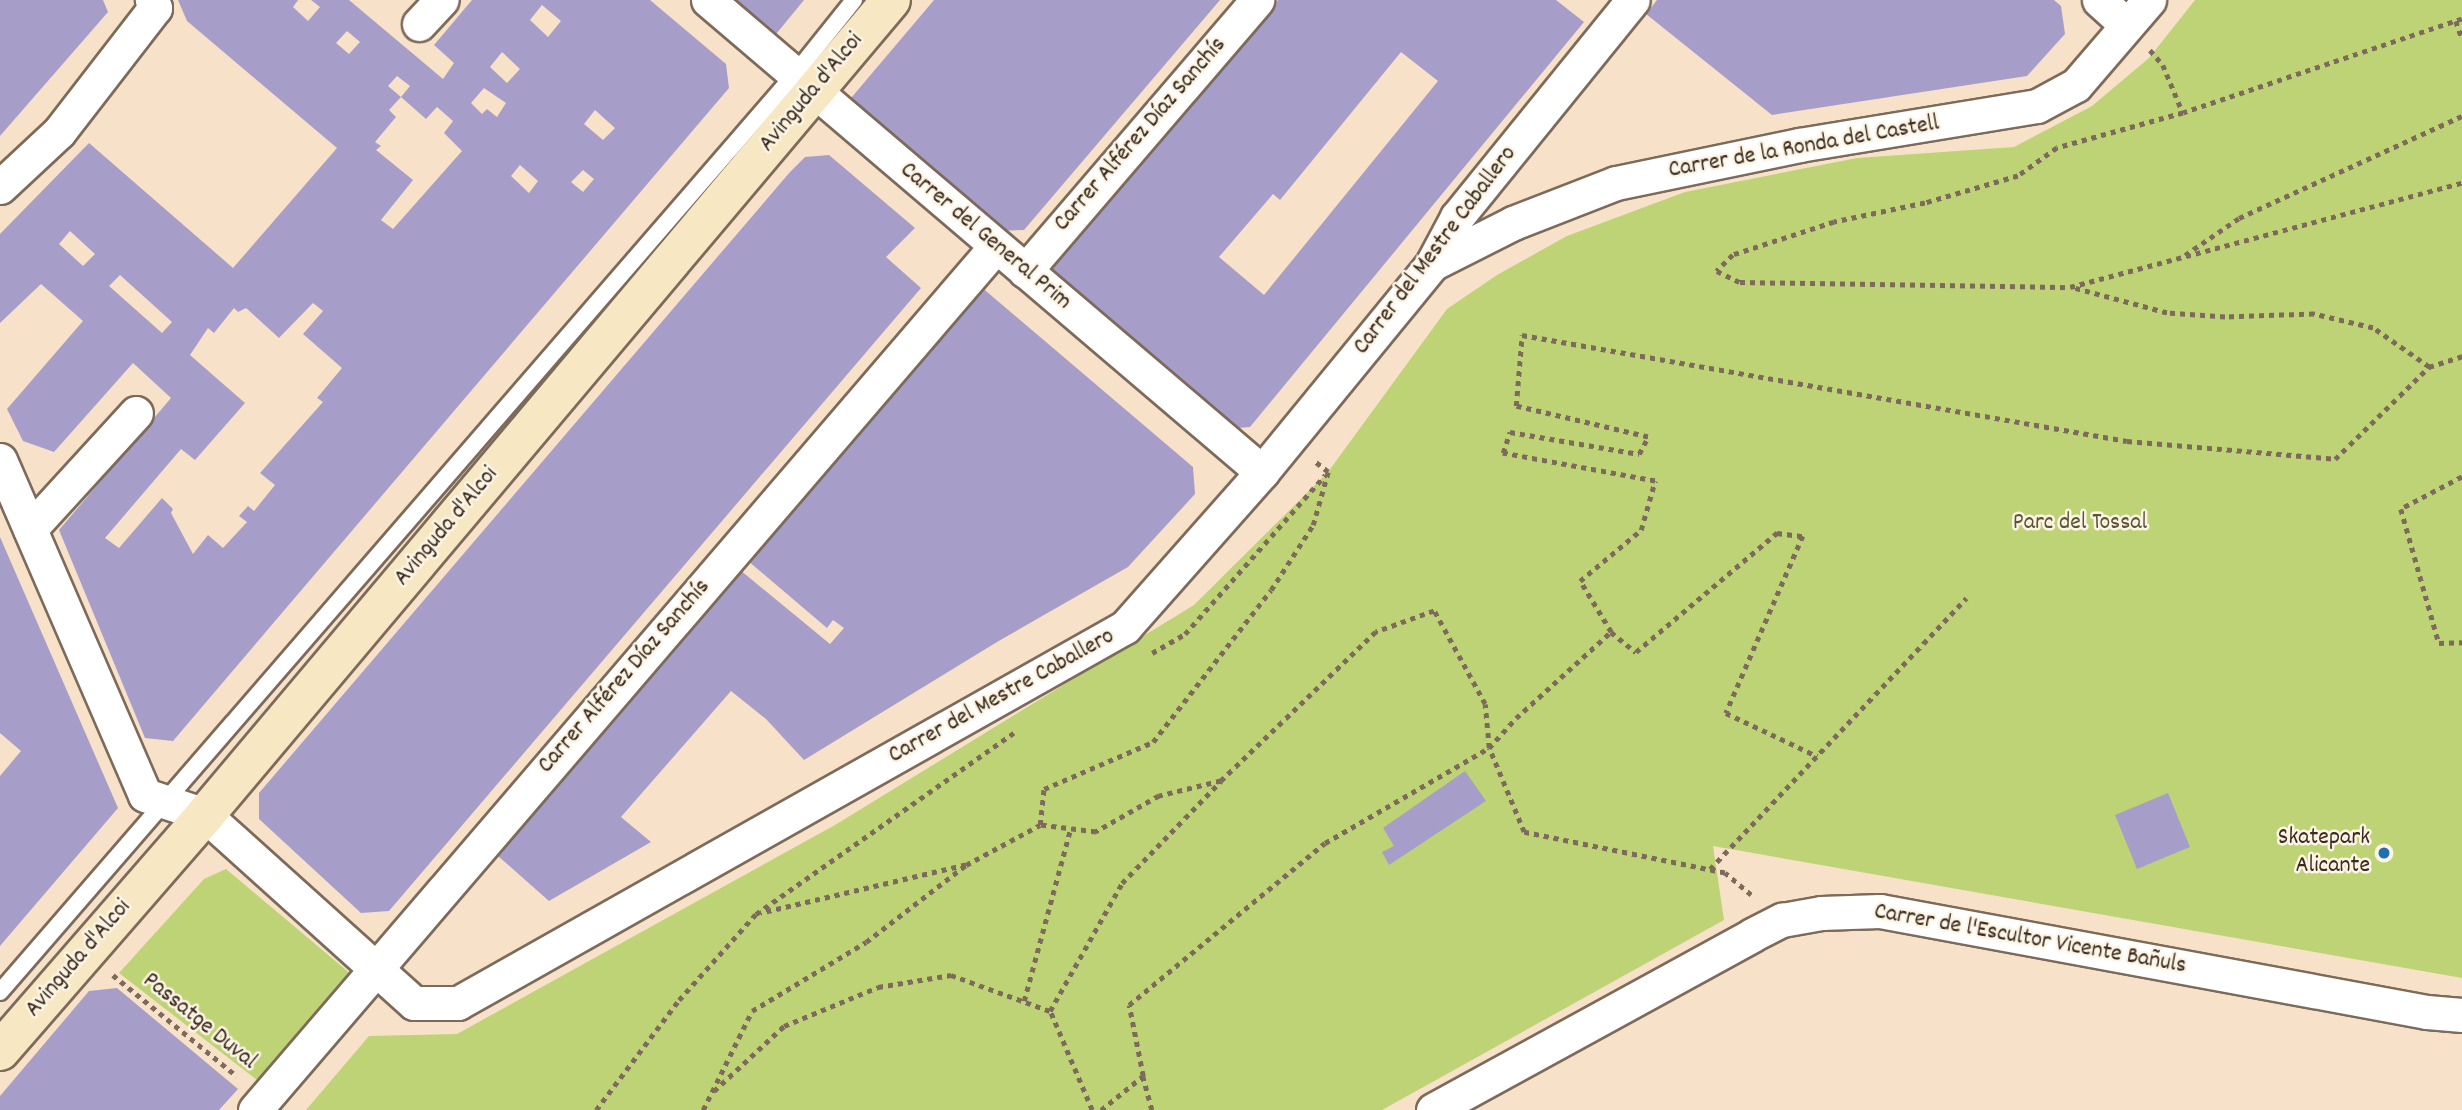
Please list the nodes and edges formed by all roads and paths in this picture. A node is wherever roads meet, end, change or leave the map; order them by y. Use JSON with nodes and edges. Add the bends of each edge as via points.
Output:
{"nodes":[{"id":1,"x":152,"y":0,"type":"edge"},
{"id":2,"x":708,"y":0,"type":"edge"},
{"id":3,"x":854,"y":0,"type":"edge"},
{"id":4,"x":891,"y":0,"type":"edge"},
{"id":5,"x":1257,"y":0,"type":"edge"},
{"id":6,"x":2099,"y":0,"type":"edge"},
{"id":7,"x":2149,"y":0,"type":"edge"},
{"id":8,"x":1627,"y":2,"type":"edge"},
{"id":9,"x":2459,"y":20,"type":"edge"},
{"id":10,"x":2126,"y":24,"type":"junction"},
{"id":11,"x":2462,"y":38,"type":"edge"},
{"id":12,"x":803,"y":83,"type":"junction"},
{"id":13,"x":2183,"y":113,"type":"junction"},
{"id":14,"x":2462,"y":116,"type":"edge"},
{"id":15,"x":2462,"y":183,"type":"edge"},
{"id":16,"x":0,"y":187,"type":"edge"},
{"id":17,"x":996,"y":246,"type":"junction"},
{"id":18,"x":2180,"y":258,"type":"junction"},
{"id":19,"x":1432,"y":264,"type":"junction"},
{"id":20,"x":1025,"y":271,"type":"junction"},
{"id":21,"x":2070,"y":287,"type":"junction"},
{"id":22,"x":2462,"y":356,"type":"edge"},
{"id":23,"x":2429,"y":367,"type":"junction"},
{"id":24,"x":135,"y":413,"type":"dead end"},
{"id":25,"x":1288,"y":440,"type":"junction"},
{"id":26,"x":0,"y":460,"type":"edge"},
{"id":27,"x":1262,"y":472,"type":"junction"},
{"id":28,"x":2462,"y":477,"type":"edge"},
{"id":29,"x":30,"y":529,"type":"junction"},
{"id":30,"x":1966,"y":598,"type":"dead end"},
{"id":31,"x":1611,"y":632,"type":"junction"},
{"id":32,"x":2462,"y":642,"type":"edge"},
{"id":33,"x":1489,"y":748,"type":"junction"},
{"id":34,"x":1817,"y":757,"type":"junction"},
{"id":35,"x":1221,"y":781,"type":"junction"},
{"id":36,"x":164,"y":802,"type":"junction"},
{"id":37,"x":205,"y":815,"type":"junction"},
{"id":38,"x":1040,"y":825,"type":"junction"},
{"id":39,"x":1070,"y":829,"type":"junction"},
{"id":40,"x":966,"y":866,"type":"junction"},
{"id":41,"x":1709,"y":870,"type":"junction"},
{"id":42,"x":1782,"y":920,"type":"junction"},
{"id":43,"x":373,"y":969,"type":"junction"},
{"id":44,"x":110,"y":973,"type":"dead end"},
{"id":45,"x":0,"y":992,"type":"edge"},
{"id":46,"x":1024,"y":1001,"type":"junction"},
{"id":47,"x":1050,"y":1011,"type":"junction"},
{"id":48,"x":2462,"y":1015,"type":"edge"},
{"id":49,"x":0,"y":1051,"type":"edge"},
{"id":50,"x":1143,"y":1076,"type":"junction"},
{"id":51,"x":711,"y":1094,"type":"junction"},
{"id":52,"x":260,"y":1104,"type":"edge"},
{"id":53,"x":596,"y":1110,"type":"edge"},
{"id":54,"x":703,"y":1110,"type":"edge"},
{"id":55,"x":1092,"y":1110,"type":"edge"},
{"id":56,"x":1101,"y":1110,"type":"edge"},
{"id":57,"x":1152,"y":1110,"type":"edge"},
{"id":58,"x":1433,"y":1110,"type":"edge"}],
"edges":[{"from":1,"to":16,"type":"street","via":[[155,8],[59,132]]},
{"from":2,"to":12,"type":"street","name":"Carrer del General Prim"},
{"from":3,"to":12,"type":"lane","name":"Avinguda d'Alcoi"},
{"from":4,"to":12,"type":"main road","name":"Avinguda d'Alcoi"},
{"from":5,"to":20,"type":"street","name":"Carrer Alférez Díaz Sanchís"},
{"from":6,"to":10,"type":"street"},
{"from":7,"to":10,"type":"street","name":"Carrer de la Ronda del Castell"},
{"from":8,"to":19,"type":"street","name":"Carrer del Mestre Caballero","via":[[1457,217]]},
{"from":9,"to":11,"type":"path"},
{"from":9,"to":13,"type":"path"},
{"from":10,"to":13,"type":"path","via":[[2163,65]]},
{"from":10,"to":19,"type":"street","name":"Carrer de la Ronda del Castell","via":[[2076,85],[2037,106],[1799,145],[1616,183],[1513,223]]},
{"from":12,"to":17,"type":"street","name":"Carrer del General Prim"},
{"from":12,"to":36,"type":"lane","name":"Avinguda d'Alcoi"},
{"from":12,"to":37,"type":"main road","name":"Avinguda d'Alcoi"},
{"from":13,"to":21,"type":"path","via":[[2057,148],[2018,176],[1925,203],[1834,222],[1733,254],[1717,271],[1741,282]]},
{"from":14,"to":18,"type":"path","via":[[2239,218]]},
{"from":15,"to":18,"type":"path"},
{"from":17,"to":20,"type":"street","name":"Carrer del General Prim"},
{"from":17,"to":43,"type":"street","name":"Carrer Alférez Díaz Sanchís"},
{"from":18,"to":21,"type":"path"},
{"from":19,"to":25,"type":"street","name":"Carrer del Mestre Caballero"},
{"from":20,"to":27,"type":"street","name":"Carrer del General Prim"},
{"from":21,"to":23,"type":"path","via":[[2167,313],[2326,316],[2373,328]]},
{"from":22,"to":23,"type":"path"},
{"from":23,"to":31,"type":"path","via":[[2335,459],[2127,441],[1522,335],[1516,406],[1648,437],[1639,454],[1510,432],[1503,453],[1656,481],[1641,530],[1580,581]]},
{"from":24,"to":29,"type":"street"},
{"from":25,"to":27,"type":"street","name":"Carrer del Mestre Caballero"},
{"from":25,"to":38,"type":"path","via":[[1328,472],[1313,524],[1278,579],[1153,742],[1044,789]]},
{"from":26,"to":29,"type":"street"},
{"from":27,"to":43,"type":"street","name":"Carrer del Mestre Caballero","via":[[1125,627],[458,1003],[414,1003]]},
{"from":28,"to":32,"type":"path","via":[[2401,509],[2439,643]]},
{"from":29,"to":36,"type":"street","via":[[145,795]]},
{"from":30,"to":34,"type":"path"},
{"from":31,"to":33,"type":"path"},
{"from":31,"to":34,"type":"path","via":[[1636,652],[1777,533],[1803,536],[1726,713]]},
{"from":33,"to":35,"type":"path","via":[[1485,704],[1434,611],[1376,632]]},
{"from":33,"to":41,"type":"path","via":[[1524,832]]},
{"from":33,"to":50,"type":"path","via":[[1325,843],[1129,1005]]},
{"from":34,"to":41,"type":"path"},
{"from":35,"to":39,"type":"path","via":[[1159,796],[1096,832]]},
{"from":35,"to":47,"type":"path","via":[[1122,883]]},
{"from":36,"to":37,"type":"street"},
{"from":36,"to":45,"type":"lane","name":"Avinguda d'Alcoi"},
{"from":37,"to":43,"type":"street","name":"Carrer del Mestre Caballero"},
{"from":37,"to":49,"type":"main road","name":"Avinguda d'Alcoi"},
{"from":38,"to":39,"type":"path"},
{"from":38,"to":40,"type":"path"},
{"from":39,"to":46,"type":"path"},
{"from":40,"to":51,"type":"path","via":[[866,942],[752,1010]]},
{"from":40,"to":53,"type":"path","via":[[756,914],[679,1000]]},
{"from":41,"to":42,"type":"path","via":[[1725,873]]},
{"from":42,"to":48,"type":"street","name":"Carrer de l'Escultor Vicente Bañuls","via":[[1880,911]]},
{"from":42,"to":58,"type":"street","name":"Carrer de l'Escultor Vicente Bañuls"},
{"from":43,"to":52,"type":"street","name":"Carrer Alférez Díaz Sanchís"},
{"from":44,"to":52,"type":"path","name":"Passatge Duval"},
{"from":46,"to":47,"type":"path"},
{"from":46,"to":51,"type":"path","via":[[951,975],[878,987],[784,1026]]},
{"from":47,"to":55,"type":"path"},
{"from":50,"to":56,"type":"path"},
{"from":50,"to":57,"type":"path"},
{"from":51,"to":54,"type":"path"}]}
